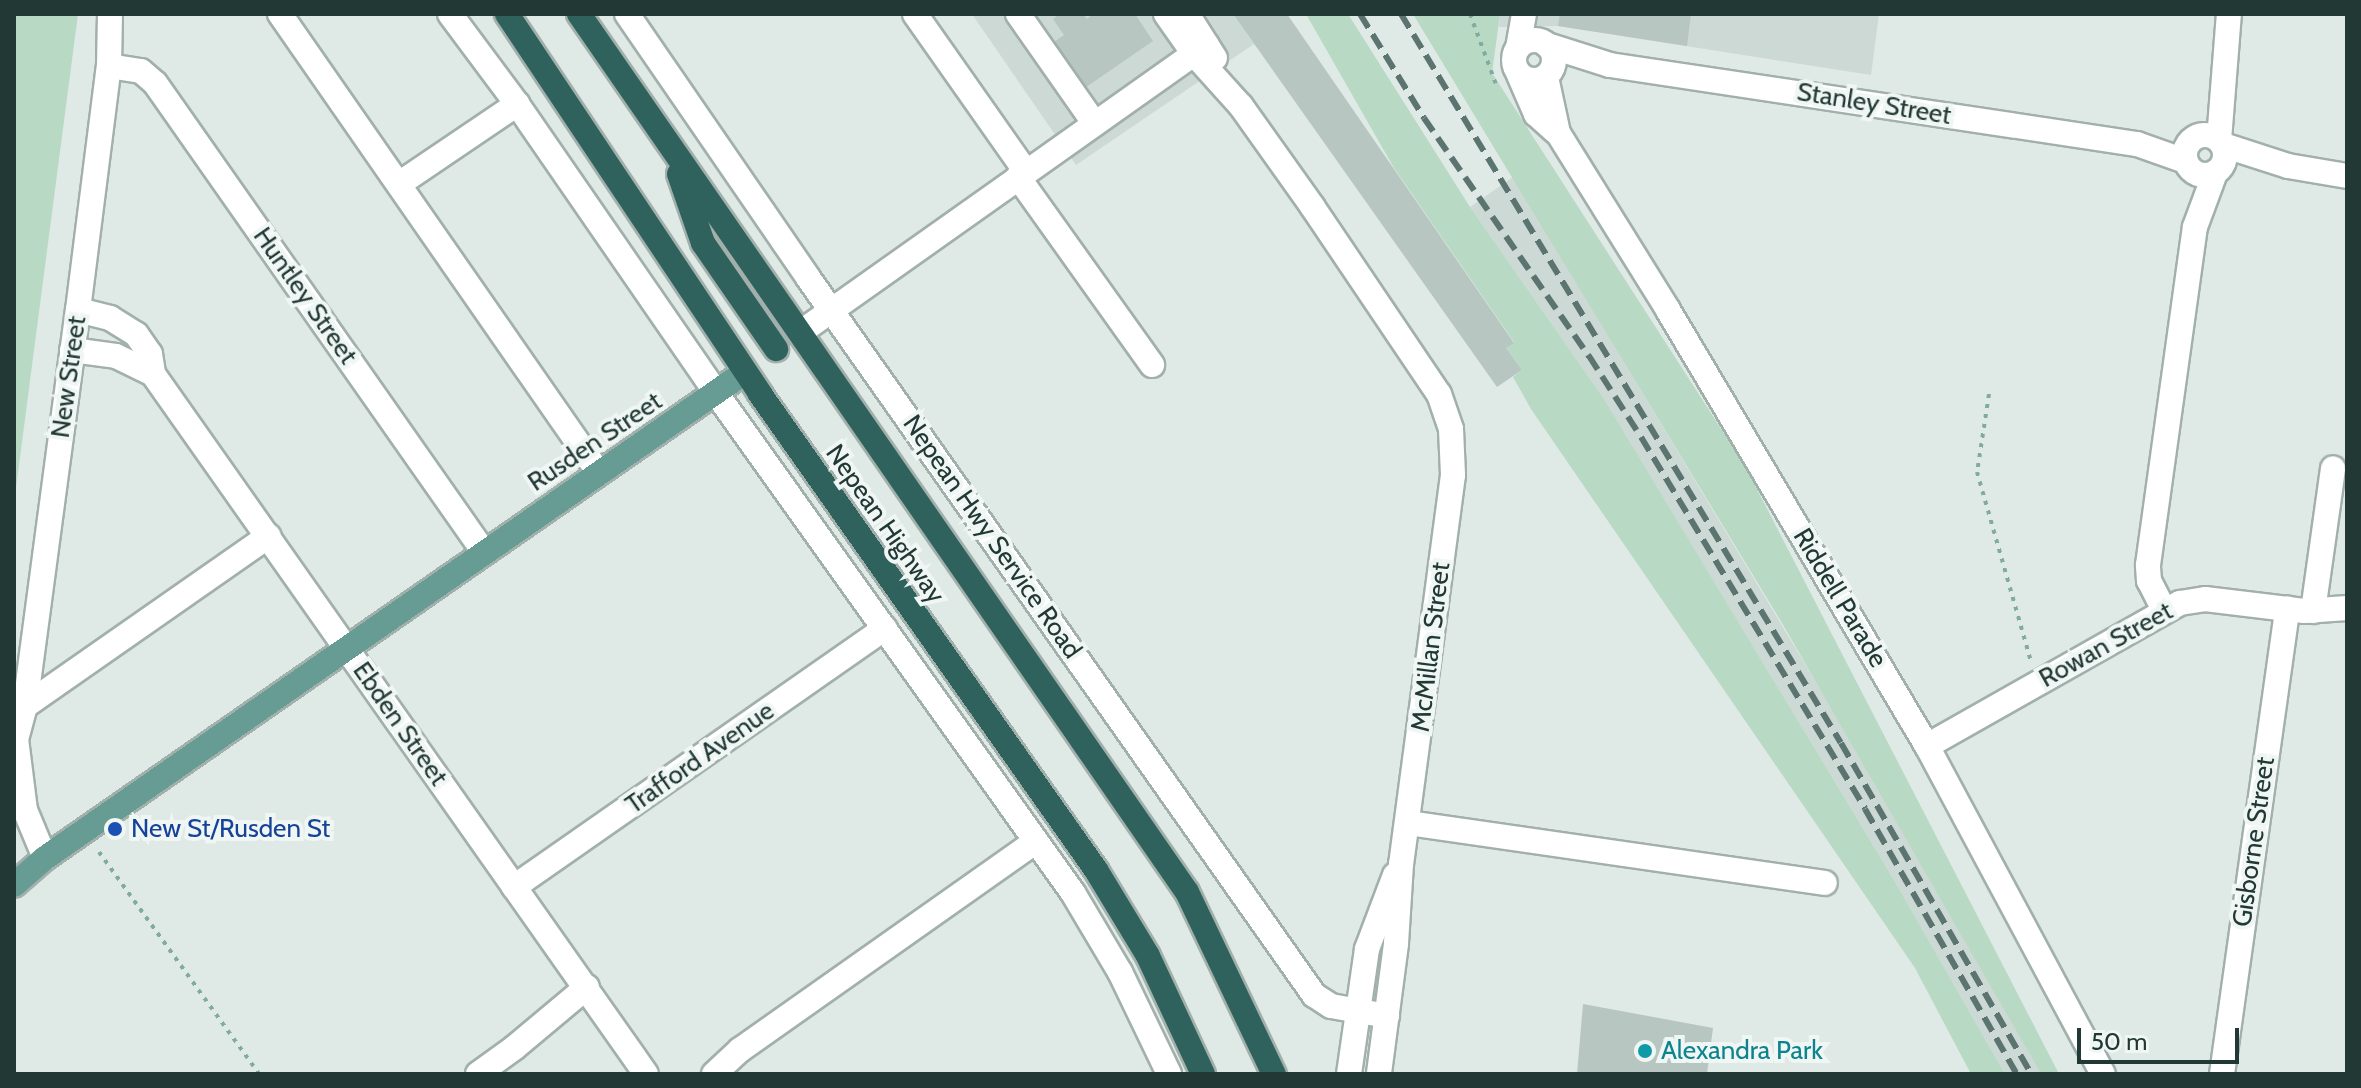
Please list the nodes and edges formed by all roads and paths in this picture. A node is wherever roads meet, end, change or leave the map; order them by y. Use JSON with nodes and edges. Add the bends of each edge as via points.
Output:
{"nodes":[{"id":1,"x":110,"y":14,"type":"edge"},
{"id":2,"x":280,"y":14,"type":"edge"},
{"id":3,"x":450,"y":14,"type":"edge"},
{"id":4,"x":507,"y":14,"type":"edge"},
{"id":5,"x":579,"y":14,"type":"edge"},
{"id":6,"x":627,"y":14,"type":"edge"},
{"id":7,"x":915,"y":14,"type":"edge"},
{"id":8,"x":1018,"y":14,"type":"edge"},
{"id":9,"x":1166,"y":14,"type":"edge"},
{"id":10,"x":1187,"y":14,"type":"edge"},
{"id":11,"x":1470,"y":14,"type":"edge"},
{"id":12,"x":1524,"y":14,"type":"edge"},
{"id":13,"x":1539,"y":14,"type":"edge"},
{"id":14,"x":2229,"y":14,"type":"edge"},
{"id":15,"x":1546,"y":44,"type":"junction"},
{"id":16,"x":1518,"y":48,"type":"junction"},
{"id":17,"x":1201,"y":49,"type":"junction"},
{"id":18,"x":1610,"y":65,"type":"junction"},
{"id":19,"x":109,"y":66,"type":"junction"},
{"id":20,"x":1519,"y":75,"type":"junction"},
{"id":21,"x":1547,"y":76,"type":"junction"},
{"id":22,"x":1499,"y":91,"type":"dead end"},
{"id":23,"x":517,"y":104,"type":"junction"},
{"id":24,"x":1095,"y":124,"type":"junction"},
{"id":25,"x":1558,"y":133,"type":"junction"},
{"id":26,"x":2205,"y":154,"type":"junction"},
{"id":27,"x":674,"y":156,"type":"junction"},
{"id":28,"x":1022,"y":174,"type":"junction"},
{"id":29,"x":2347,"y":176,"type":"edge"},
{"id":30,"x":399,"y":184,"type":"junction"},
{"id":31,"x":831,"y":309,"type":"junction"},
{"id":32,"x":78,"y":310,"type":"junction"},
{"id":33,"x":801,"y":332,"type":"junction"},
{"id":34,"x":776,"y":349,"type":"junction"},
{"id":35,"x":72,"y":350,"type":"junction"},
{"id":36,"x":1152,"y":365,"type":"dead end"},
{"id":37,"x":745,"y":372,"type":"junction"},
{"id":38,"x":153,"y":374,"type":"junction"},
{"id":39,"x":716,"y":393,"type":"junction"},
{"id":40,"x":1989,"y":394,"type":"dead end"},
{"id":41,"x":2333,"y":468,"type":"dead end"},
{"id":42,"x":599,"y":473,"type":"junction"},
{"id":43,"x":269,"y":536,"type":"junction"},
{"id":44,"x":484,"y":552,"type":"junction"},
{"id":45,"x":2347,"y":608,"type":"edge"},
{"id":46,"x":2287,"y":609,"type":"junction"},
{"id":47,"x":2164,"y":610,"type":"junction"},
{"id":48,"x":2313,"y":611,"type":"junction"},
{"id":49,"x":885,"y":628,"type":"junction"},
{"id":50,"x":346,"y":648,"type":"junction"},
{"id":51,"x":2037,"y":683,"type":"junction"},
{"id":52,"x":25,"y":706,"type":"junction"},
{"id":53,"x":15,"y":743,"type":"edge"},
{"id":54,"x":1927,"y":746,"type":"junction"},
{"id":55,"x":1409,"y":823,"type":"junction"},
{"id":56,"x":1036,"y":841,"type":"junction"},
{"id":57,"x":99,"y":852,"type":"dead end"},
{"id":58,"x":45,"y":858,"type":"junction"},
{"id":59,"x":1401,"y":864,"type":"junction"},
{"id":60,"x":15,"y":876,"type":"edge"},
{"id":61,"x":1825,"y":883,"type":"dead end"},
{"id":62,"x":514,"y":887,"type":"junction"},
{"id":63,"x":592,"y":994,"type":"junction"},
{"id":64,"x":1358,"y":1011,"type":"junction"},
{"id":65,"x":1387,"y":1016,"type":"junction"},
{"id":66,"x":740,"y":1050,"type":"junction"},
{"id":67,"x":259,"y":1074,"type":"edge"},
{"id":68,"x":478,"y":1074,"type":"edge"},
{"id":69,"x":646,"y":1074,"type":"edge"},
{"id":70,"x":696,"y":1074,"type":"edge"},
{"id":71,"x":714,"y":1074,"type":"edge"},
{"id":72,"x":1169,"y":1074,"type":"edge"},
{"id":73,"x":1203,"y":1074,"type":"edge"},
{"id":74,"x":1274,"y":1074,"type":"edge"},
{"id":75,"x":1349,"y":1074,"type":"edge"},
{"id":76,"x":1379,"y":1074,"type":"edge"},
{"id":77,"x":2103,"y":1074,"type":"edge"},
{"id":78,"x":2222,"y":1074,"type":"edge"}],
"edges":[{"from":1,"to":19,"type":"street","name":"New Street"},
{"from":2,"to":30,"type":"street"},
{"from":3,"to":23,"type":"street"},
{"from":4,"to":37,"type":"highway","name":"Nepean Highway"},
{"from":5,"to":27,"type":"highway","name":"Nepean Highway"},
{"from":6,"to":31,"type":"street","name":"Nepean Hwy Service Road"},
{"from":7,"to":28,"type":"street"},
{"from":8,"to":24,"type":"street"},
{"from":9,"to":17,"type":"street"},
{"from":10,"to":17,"type":"street"},
{"from":11,"to":22,"type":"path"},
{"from":12,"to":16,"type":"street"},
{"from":13,"to":15,"type":"street"},
{"from":14,"to":26,"type":"street"},
{"from":15,"to":16,"type":"street","via":[[1530,40]]},
{"from":15,"to":18,"type":"street","name":"Stanley Street"},
{"from":15,"to":21,"type":"street","via":[[1554,58]]},
{"from":16,"to":20,"type":"street","via":[[1513,61]]},
{"from":17,"to":24,"type":"street","name":"Rusden Street"},
{"from":17,"to":55,"type":"street","name":"McMillan Street","via":[[1439,394],[1451,429],[1453,475]]},
{"from":18,"to":21,"type":"street","name":"Stanley Street"},
{"from":18,"to":26,"type":"street","name":"Stanley Street"},
{"from":19,"to":32,"type":"street","name":"New Street"},
{"from":19,"to":44,"type":"street","name":"Huntley Street","via":[[130,67],[149,76]]},
{"from":20,"to":21,"type":"street","via":[[1532,80]]},
{"from":20,"to":25,"type":"street","name":"Riddell Parade","via":[[1536,114]]},
{"from":21,"to":25,"type":"street","name":"Riddell Parade"},
{"from":23,"to":30,"type":"street"},
{"from":23,"to":39,"type":"street"},
{"from":24,"to":28,"type":"street","name":"Rusden Street"},
{"from":25,"to":54,"type":"street","name":"Riddell Parade"},
{"from":26,"to":29,"type":"street","name":"Stanley Street"},
{"from":26,"to":47,"type":"street","via":[[2147,574]]},
{"from":27,"to":33,"type":"highway","name":"Nepean Highway"},
{"from":27,"to":34,"type":"highway","via":[[703,243]]},
{"from":28,"to":31,"type":"street","name":"Rusden Street"},
{"from":28,"to":36,"type":"street"},
{"from":30,"to":42,"type":"street"},
{"from":31,"to":33,"type":"street","name":"Rusden Street"},
{"from":31,"to":64,"type":"street","name":"Nepean Hwy Service Road","via":[[1314,995],[1331,1006]]},
{"from":32,"to":35,"type":"street","name":"New Street"},
{"from":32,"to":38,"type":"street","name":"Ebden Street","via":[[110,318],[136,334],[150,354]]},
{"from":33,"to":34,"type":"highway","name":"Rusden Street"},
{"from":33,"to":74,"type":"highway","name":"Nepean Highway","via":[[1187,892]]},
{"from":34,"to":37,"type":"highway","name":"Rusden Street"},
{"from":35,"to":38,"type":"street","name":"Ebden Street","via":[[116,356]]},
{"from":35,"to":52,"type":"street","name":"New Street"},
{"from":37,"to":39,"type":"main road","name":"Rusden Street"},
{"from":37,"to":73,"type":"highway","name":"Nepean Highway","via":[[1096,870],[1148,956]]},
{"from":38,"to":43,"type":"street","name":"Ebden Street"},
{"from":39,"to":42,"type":"main road","name":"Rusden Street"},
{"from":39,"to":49,"type":"street"},
{"from":40,"to":51,"type":"path","via":[[1977,472]]},
{"from":41,"to":48,"type":"street"},
{"from":42,"to":44,"type":"main road","name":"Rusden Street"},
{"from":43,"to":50,"type":"street","name":"Ebden Street"},
{"from":43,"to":52,"type":"street"},
{"from":44,"to":50,"type":"main road","name":"Rusden Street"},
{"from":45,"to":48,"type":"street","name":"Rowan Street"},
{"from":46,"to":47,"type":"street","name":"Rowan Street","via":[[2205,599]]},
{"from":46,"to":48,"type":"street","name":"Rowan Street"},
{"from":46,"to":78,"type":"street","name":"Gisborne Street"},
{"from":47,"to":51,"type":"street","name":"Rowan Street"},
{"from":49,"to":56,"type":"street"},
{"from":49,"to":62,"type":"street","name":"Trafford Avenue"},
{"from":50,"to":58,"type":"main road","name":"Rusden Street"},
{"from":50,"to":62,"type":"street","name":"Ebden Street"},
{"from":51,"to":54,"type":"street","name":"Rowan Street"},
{"from":52,"to":53,"type":"street","name":"New Street"},
{"from":53,"to":58,"type":"street","name":"New Street","via":[[25,810]]},
{"from":54,"to":77,"type":"street","name":"Riddell Parade"},
{"from":55,"to":59,"type":"street","name":"McMillan Street"},
{"from":55,"to":61,"type":"street"},
{"from":56,"to":66,"type":"street"},
{"from":56,"to":72,"type":"street","via":[[1106,946]]},
{"from":57,"to":67,"type":"path"},
{"from":58,"to":60,"type":"main road","name":"Rusden Street"},
{"from":59,"to":64,"type":"street","name":"McMillan Street","via":[[1375,921]]},
{"from":59,"to":65,"type":"street","name":"McMillan Street"},
{"from":62,"to":63,"type":"street","name":"Ebden Street"},
{"from":63,"to":68,"type":"street"},
{"from":63,"to":69,"type":"street","name":"Ebden Street"},
{"from":64,"to":65,"type":"street","name":"Nepean Hwy Service Road"},
{"from":64,"to":75,"type":"street","name":"McMillan Street"},
{"from":65,"to":76,"type":"street","name":"McMillan Street"},
{"from":66,"to":70,"type":"street"},
{"from":66,"to":71,"type":"street"}]}
